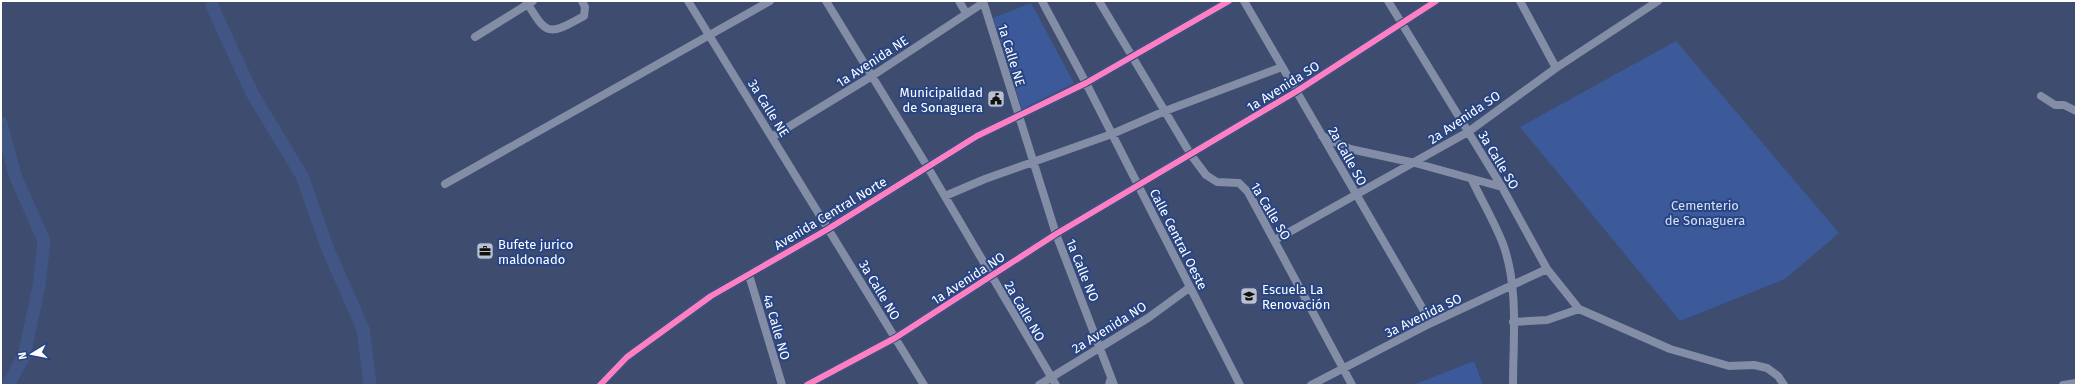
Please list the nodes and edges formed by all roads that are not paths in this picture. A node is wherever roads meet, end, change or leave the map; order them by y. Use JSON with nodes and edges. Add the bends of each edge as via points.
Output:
{"nodes":[{"id":1,"x":582,"y":1,"type":"edge"},
{"id":2,"x":688,"y":1,"type":"edge"},
{"id":3,"x":770,"y":1,"type":"edge"},
{"id":4,"x":826,"y":1,"type":"edge"},
{"id":5,"x":959,"y":1,"type":"edge"},
{"id":6,"x":1042,"y":1,"type":"edge"},
{"id":7,"x":1099,"y":1,"type":"edge"},
{"id":8,"x":1229,"y":1,"type":"edge"},
{"id":9,"x":1244,"y":1,"type":"edge"},
{"id":10,"x":1388,"y":1,"type":"edge"},
{"id":11,"x":1436,"y":1,"type":"edge"},
{"id":12,"x":1520,"y":1,"type":"edge"},
{"id":13,"x":1658,"y":1,"type":"edge"},
{"id":14,"x":529,"y":2,"type":"edge"},
{"id":15,"x":983,"y":2,"type":"edge"},
{"id":16,"x":966,"y":13,"type":"junction"},
{"id":17,"x":1401,"y":22,"type":"junction"},
{"id":18,"x":710,"y":36,"type":"junction"},
{"id":19,"x":475,"y":37,"type":"dead end"},
{"id":20,"x":1133,"y":56,"type":"junction"},
{"id":21,"x":1282,"y":68,"type":"junction"},
{"id":22,"x":1556,"y":68,"type":"junction"},
{"id":23,"x":872,"y":76,"type":"junction"},
{"id":24,"x":1086,"y":83,"type":"junction"},
{"id":25,"x":1297,"y":91,"type":"junction"},
{"id":26,"x":2041,"y":96,"type":"dead end"},
{"id":27,"x":1165,"y":110,"type":"junction"},
{"id":28,"x":2076,"y":111,"type":"edge"},
{"id":29,"x":1018,"y":116,"type":"junction"},
{"id":30,"x":1468,"y":132,"type":"junction"},
{"id":31,"x":1112,"y":134,"type":"junction"},
{"id":32,"x":1322,"y":136,"type":"junction"},
{"id":33,"x":772,"y":137,"type":"junction"},
{"id":34,"x":1191,"y":155,"type":"junction"},
{"id":35,"x":1033,"y":162,"type":"junction"},
{"id":36,"x":1415,"y":163,"type":"junction"},
{"id":37,"x":927,"y":166,"type":"junction"},
{"id":38,"x":1472,"y":180,"type":"junction"},
{"id":39,"x":444,"y":184,"type":"dead end"},
{"id":40,"x":1138,"y":185,"type":"junction"},
{"id":41,"x":1502,"y":187,"type":"junction"},
{"id":42,"x":1355,"y":195,"type":"junction"},
{"id":43,"x":945,"y":196,"type":"junction"},
{"id":44,"x":828,"y":228,"type":"junction"},
{"id":45,"x":1056,"y":234,"type":"junction"},
{"id":46,"x":1275,"y":240,"type":"junction"},
{"id":47,"x":1547,"y":269,"type":"junction"},
{"id":48,"x":749,"y":275,"type":"junction"},
{"id":49,"x":991,"y":275,"type":"junction"},
{"id":50,"x":1511,"y":285,"type":"junction"},
{"id":51,"x":1189,"y":288,"type":"junction"},
{"id":52,"x":1579,"y":309,"type":"junction"},
{"id":53,"x":1513,"y":322,"type":"junction"},
{"id":54,"x":1431,"y":323,"type":"junction"},
{"id":55,"x":895,"y":338,"type":"junction"},
{"id":56,"x":1101,"y":346,"type":"junction"},
{"id":57,"x":1344,"y":369,"type":"junction"},
{"id":58,"x":1051,"y":377,"type":"junction"},
{"id":59,"x":1112,"y":384,"type":"edge"},
{"id":60,"x":600,"y":385,"type":"edge"},
{"id":61,"x":782,"y":385,"type":"edge"},
{"id":62,"x":807,"y":385,"type":"edge"},
{"id":63,"x":924,"y":385,"type":"edge"},
{"id":64,"x":1039,"y":385,"type":"edge"},
{"id":65,"x":1056,"y":385,"type":"edge"},
{"id":66,"x":1240,"y":385,"type":"edge"},
{"id":67,"x":1312,"y":385,"type":"edge"},
{"id":68,"x":1352,"y":385,"type":"edge"},
{"id":69,"x":1513,"y":385,"type":"edge"},
{"id":70,"x":1784,"y":385,"type":"edge"}],
"edges":[{"from":1,"to":14,"type":"street","via":[[585,7],[584,16],[560,28],[548,30],[542,27]]},
{"from":2,"to":18,"type":"street","name":"3a Calle NE"},
{"from":3,"to":18,"type":"street"},
{"from":4,"to":23,"type":"street","name":"2a Calle NO"},
{"from":5,"to":16,"type":"street"},
{"from":6,"to":24,"type":"street","name":"Calle Central Oeste"},
{"from":7,"to":20,"type":"street","name":"1a Calle SO"},
{"from":8,"to":20,"type":"street","name":"Avenida Central Norte"},
{"from":9,"to":21,"type":"street","name":"2a Calle SO"},
{"from":10,"to":17,"type":"street","name":"3a Calle SO"},
{"from":11,"to":17,"type":"street","name":"1a Avenida SO"},
{"from":12,"to":22,"type":"street"},
{"from":13,"to":22,"type":"street","name":"2a Avenida SO"},
{"from":14,"to":19,"type":"street"},
{"from":15,"to":16,"type":"street","name":"1a Avenida NE"},
{"from":15,"to":29,"type":"street","name":"1a Calle NE"},
{"from":16,"to":23,"type":"street","name":"1a Avenida NE"},
{"from":17,"to":25,"type":"street","name":"1a Avenida SO"},
{"from":17,"to":30,"type":"street","name":"3a Calle SO"},
{"from":18,"to":33,"type":"street","name":"3a Calle NE"},
{"from":18,"to":39,"type":"street"},
{"from":20,"to":24,"type":"street","name":"Avenida Central Norte"},
{"from":20,"to":27,"type":"street","name":"1a Calle SO"},
{"from":21,"to":25,"type":"street","name":"2a Calle SO"},
{"from":21,"to":27,"type":"street"},
{"from":22,"to":30,"type":"street","name":"2a Avenida SO"},
{"from":23,"to":33,"type":"street","name":"1a Avenida NE"},
{"from":23,"to":37,"type":"street","name":"2a Calle NO"},
{"from":24,"to":29,"type":"street","name":"Avenida Central Norte"},
{"from":24,"to":31,"type":"street","name":"Calle Central Oeste"},
{"from":25,"to":32,"type":"street","name":"2a Calle SO"},
{"from":25,"to":34,"type":"street","name":"1a Avenida SO"},
{"from":26,"to":28,"type":"street","via":[[2055,105],[2064,105]]},
{"from":27,"to":31,"type":"street"},
{"from":27,"to":34,"type":"street","name":"1a Calle SO"},
{"from":29,"to":35,"type":"street","name":"1a Calle NO"},
{"from":29,"to":37,"type":"street","name":"Avenida Central Norte","via":[[977,136]]},
{"from":30,"to":36,"type":"street","name":"2a Avenida SO"},
{"from":30,"to":41,"type":"street","name":"3a Calle SO"},
{"from":31,"to":35,"type":"street"},
{"from":31,"to":40,"type":"street","name":"Calle Central Oeste"},
{"from":32,"to":36,"type":"street","via":[[1350,149]]},
{"from":32,"to":42,"type":"street","name":"2a Calle SO"},
{"from":33,"to":44,"type":"street","name":"3a Calle NE"},
{"from":34,"to":40,"type":"street","name":"1a Avenida SO"},
{"from":34,"to":46,"type":"street","name":"1a Calle SO","via":[[1206,175],[1217,182],[1239,183],[1248,192]]},
{"from":35,"to":43,"type":"street"},
{"from":35,"to":45,"type":"street","name":"1a Calle NO"},
{"from":36,"to":38,"type":"street"},
{"from":36,"to":42,"type":"street","name":"2a Avenida SO"},
{"from":37,"to":43,"type":"street","name":"2a Calle NO"},
{"from":37,"to":44,"type":"street","name":"Avenida Central Norte"},
{"from":38,"to":41,"type":"street"},
{"from":38,"to":50,"type":"street","via":[[1503,244]]},
{"from":40,"to":45,"type":"street","name":"1a Avenida NO"},
{"from":40,"to":51,"type":"street","name":"Calle Central Oeste"},
{"from":41,"to":47,"type":"street","name":"3a Calle SO"},
{"from":42,"to":46,"type":"street","name":"2a Avenida SO"},
{"from":42,"to":54,"type":"street","name":"2a Calle SO"},
{"from":43,"to":49,"type":"street","name":"2a Calle NO"},
{"from":44,"to":48,"type":"street","name":"Avenida Central Norte"},
{"from":44,"to":55,"type":"street","name":"3a Calle NO"},
{"from":45,"to":49,"type":"street","name":"1a Avenida NO"},
{"from":45,"to":56,"type":"street","name":"1a Calle NO"},
{"from":46,"to":57,"type":"street","name":"1a Calle SO"},
{"from":47,"to":50,"type":"street","name":"3a Avenida SO"},
{"from":47,"to":52,"type":"street","name":"3a Calle SO"},
{"from":48,"to":60,"type":"street","name":"Avenida Central Norte","via":[[711,296],[627,357]]},
{"from":48,"to":61,"type":"street","name":"4a Calle NO"},
{"from":49,"to":55,"type":"street","name":"1a Avenida NO"},
{"from":49,"to":58,"type":"street","name":"2a Calle NO"},
{"from":50,"to":53,"type":"street"},
{"from":50,"to":54,"type":"street","name":"3a Avenida SO"},
{"from":51,"to":56,"type":"street","name":"2a Avenida NO","via":[[1148,318]]},
{"from":51,"to":66,"type":"street","name":"Calle Central Oeste"},
{"from":52,"to":53,"type":"street","via":[[1547,320]]},
{"from":52,"to":70,"type":"street","via":[[1670,349],[1729,366],[1754,365],[1767,368],[1778,376]]},
{"from":53,"to":69,"type":"street"},
{"from":54,"to":57,"type":"street","name":"3a Avenida SO"},
{"from":55,"to":62,"type":"street","name":"1a Avenida NO"},
{"from":55,"to":63,"type":"street","name":"3a Calle NO"},
{"from":56,"to":58,"type":"street","name":"2a Avenida NO"},
{"from":56,"to":59,"type":"street","name":"1a Calle NO"},
{"from":57,"to":67,"type":"street","name":"3a Avenida SO"},
{"from":57,"to":68,"type":"street","name":"1a Calle SO"},
{"from":58,"to":64,"type":"street","name":"2a Avenida NO"},
{"from":58,"to":65,"type":"street","name":"2a Calle NO"}]}
